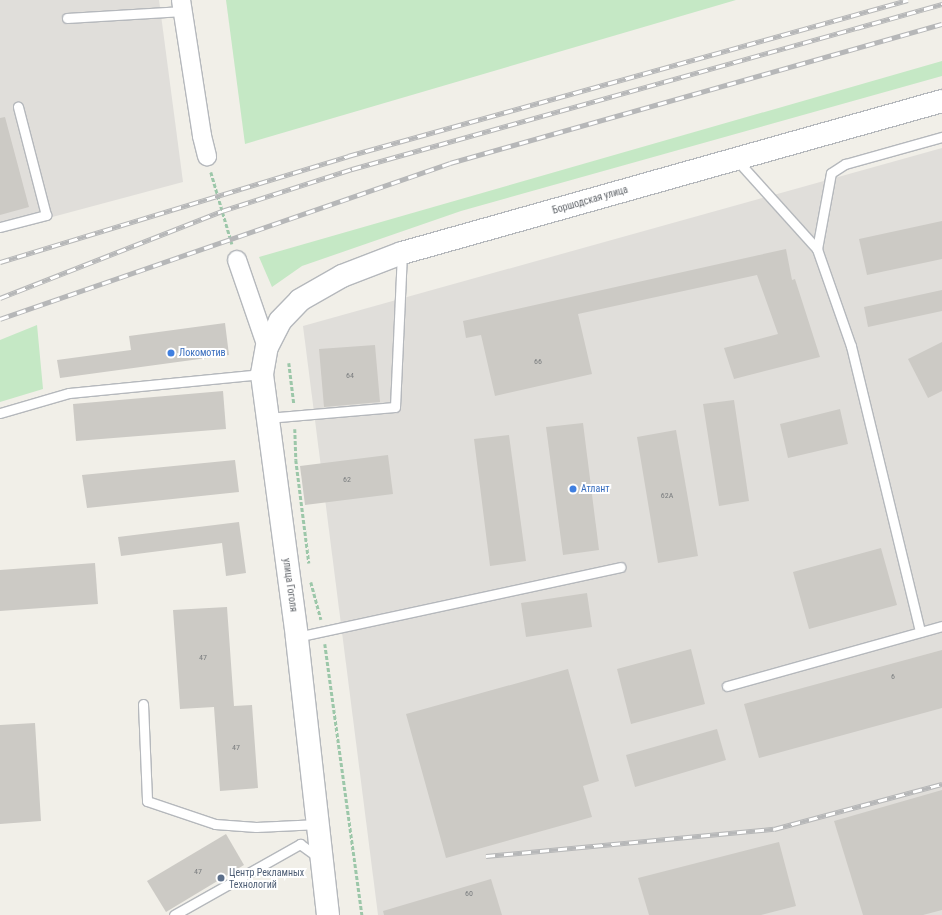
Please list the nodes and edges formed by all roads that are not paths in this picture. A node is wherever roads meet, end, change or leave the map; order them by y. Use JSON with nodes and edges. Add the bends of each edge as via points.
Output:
{"nodes":[{"id":1,"x":182,"y":5,"type":"edge"},
{"id":2,"x":68,"y":18,"type":"dead end"},
{"id":3,"x":942,"y":101,"type":"edge"},
{"id":4,"x":18,"y":107,"type":"dead end"},
{"id":5,"x":942,"y":137,"type":"edge"},
{"id":6,"x":207,"y":156,"type":"road end"},
{"id":7,"x":736,"y":159,"type":"junction"},
{"id":8,"x":0,"y":227,"type":"edge"},
{"id":9,"x":817,"y":249,"type":"junction"},
{"id":10,"x":402,"y":253,"type":"junction"},
{"id":11,"x":237,"y":260,"type":"road end"},
{"id":12,"x":267,"y":347,"type":"junction"},
{"id":13,"x":262,"y":374,"type":"junction"},
{"id":14,"x":0,"y":413,"type":"edge"},
{"id":15,"x":266,"y":418,"type":"junction"},
{"id":16,"x":621,"y":567,"type":"dead end"},
{"id":17,"x":942,"y":626,"type":"edge"},
{"id":18,"x":920,"y":632,"type":"junction"},
{"id":19,"x":297,"y":637,"type":"junction"},
{"id":20,"x":727,"y":686,"type":"dead end"},
{"id":21,"x":143,"y":704,"type":"dead end"},
{"id":22,"x":319,"y":824,"type":"junction"},
{"id":23,"x":323,"y":861,"type":"junction"},
{"id":24,"x":174,"y":915,"type":"edge"},
{"id":25,"x":328,"y":915,"type":"edge"}],
"edges":[{"from":1,"to":2,"type":"lane"},
{"from":1,"to":6,"type":"street"},
{"from":3,"to":7,"type":"street","name":"Боршодская улица"},
{"from":4,"to":8,"type":"lane","via":[[46,215]]},
{"from":5,"to":9,"type":"lane","via":[[845,164],[831,173]]},
{"from":7,"to":9,"type":"lane"},
{"from":7,"to":10,"type":"street","name":"Боршодская улица"},
{"from":9,"to":18,"type":"lane","via":[[851,346]]},
{"from":10,"to":12,"type":"street","name":"Боршодская улица","via":[[342,276],[300,300],[280,321]]},
{"from":10,"to":15,"type":"lane","via":[[395,407]]},
{"from":11,"to":12,"type":"street","name":"улица Гоголя"},
{"from":12,"to":13,"type":"street","name":"улица Гоголя"},
{"from":13,"to":14,"type":"lane","via":[[69,393]]},
{"from":13,"to":15,"type":"street","name":"улица Гоголя"},
{"from":15,"to":19,"type":"street","name":"улица Гоголя"},
{"from":16,"to":19,"type":"lane"},
{"from":17,"to":18,"type":"lane"},
{"from":18,"to":20,"type":"lane"},
{"from":19,"to":22,"type":"street","name":"улица Гоголя"},
{"from":21,"to":22,"type":"lane","via":[[147,800],[215,824],[256,827]]},
{"from":22,"to":23,"type":"street","name":"улица Гоголя"},
{"from":23,"to":24,"type":"lane","via":[[300,844]]},
{"from":23,"to":25,"type":"street","name":"улица Гоголя"}]}
